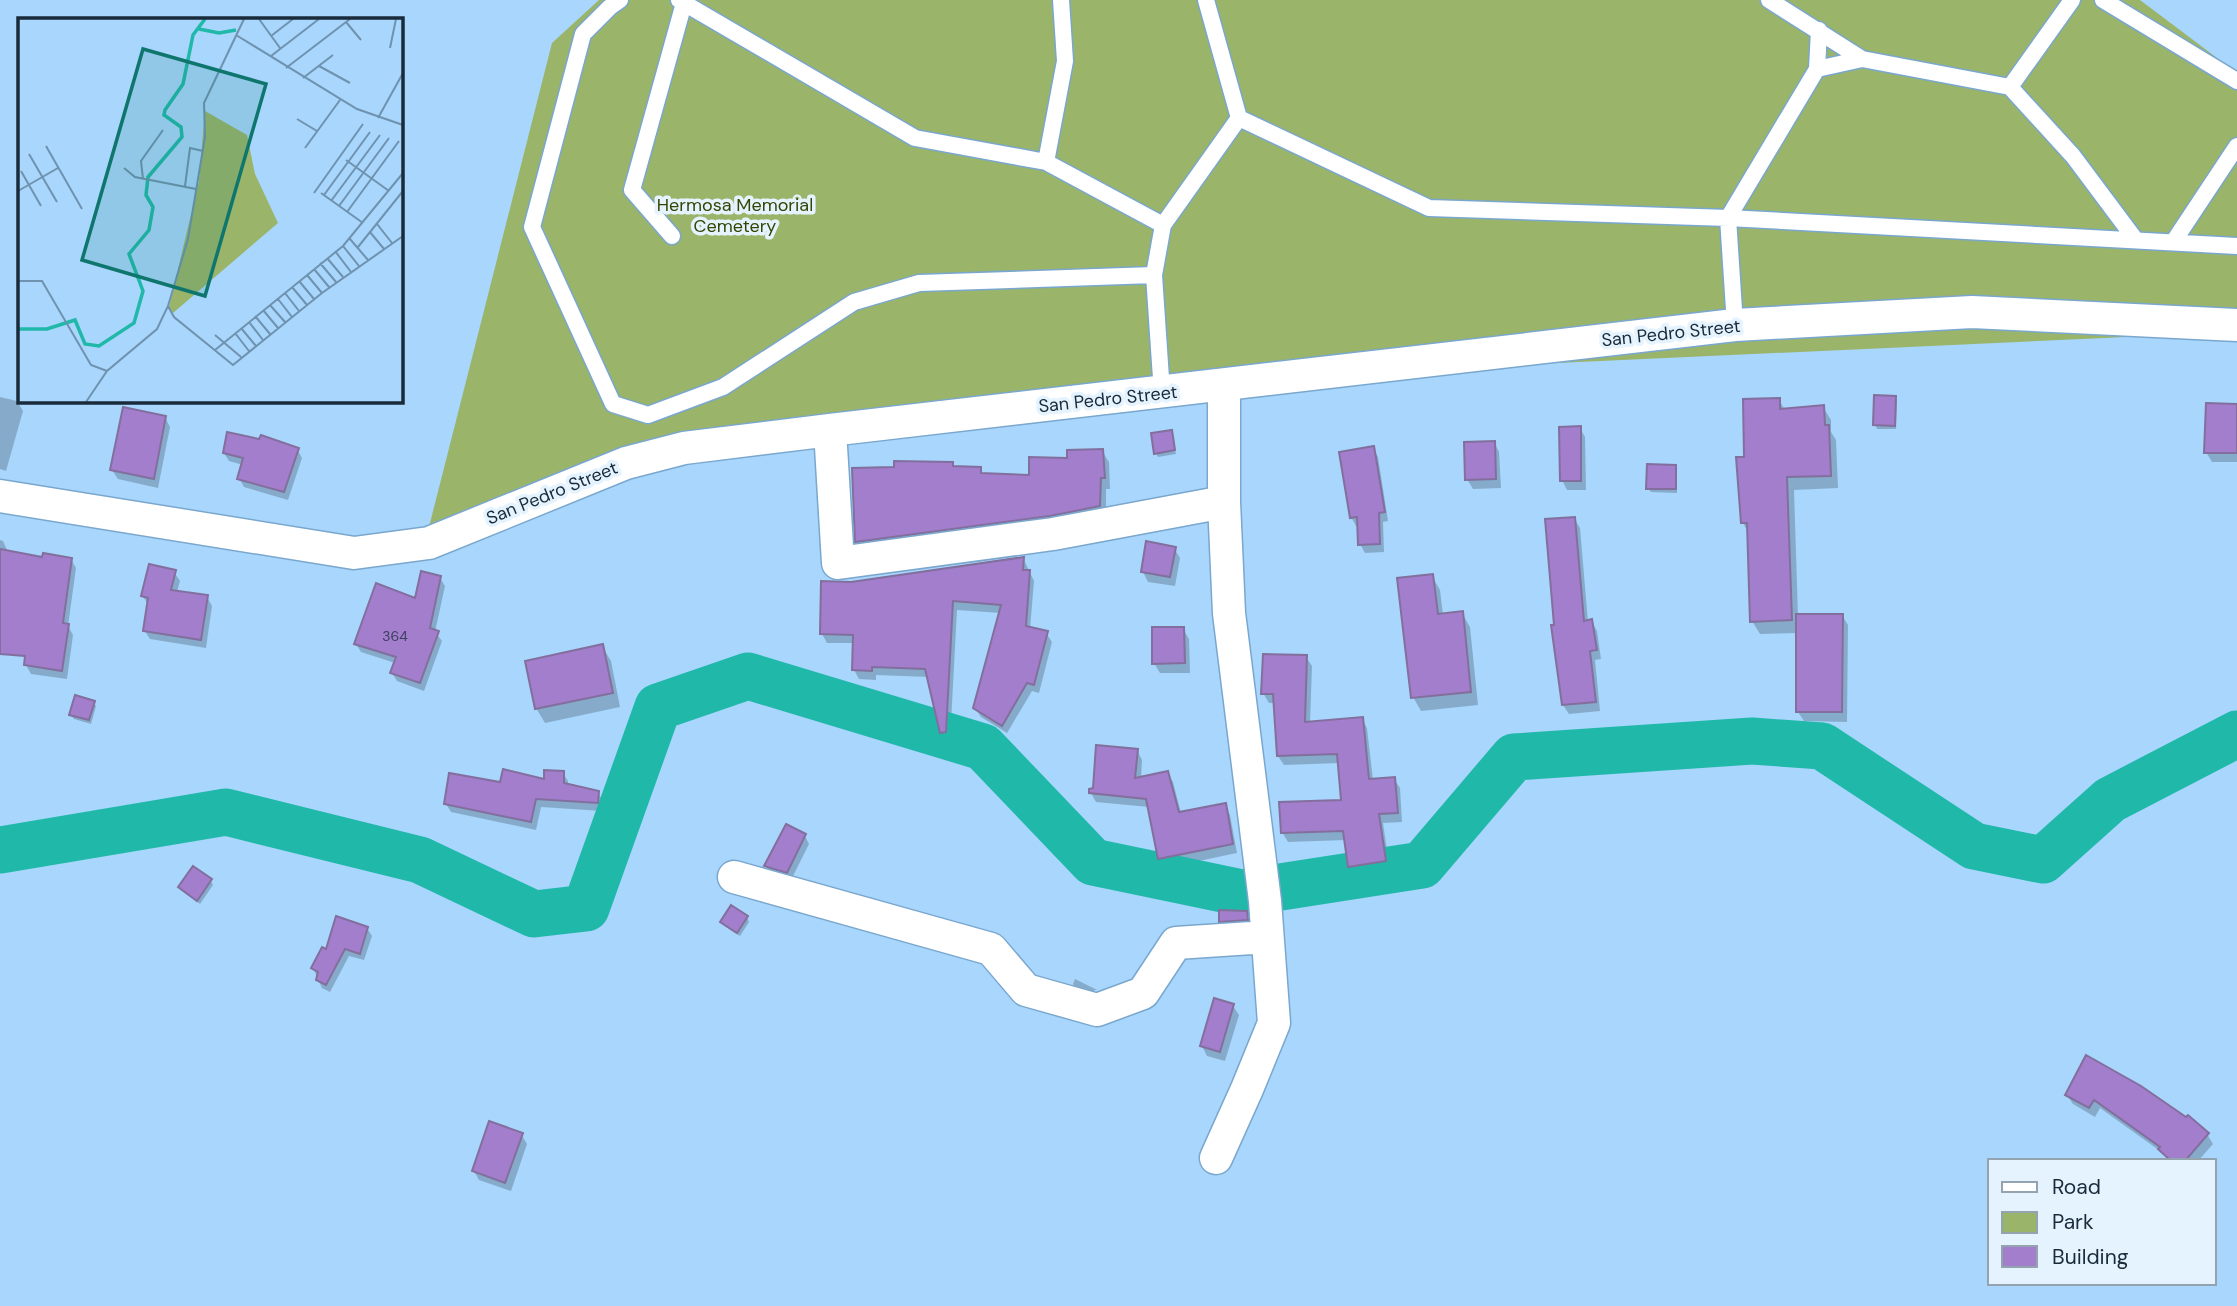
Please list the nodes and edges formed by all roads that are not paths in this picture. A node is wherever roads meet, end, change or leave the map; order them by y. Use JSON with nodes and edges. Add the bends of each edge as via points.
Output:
{"nodes":[{"id":1,"x":620,"y":0,"type":"edge"},
{"id":2,"x":1060,"y":0,"type":"edge"},
{"id":3,"x":1206,"y":0,"type":"edge"},
{"id":4,"x":1769,"y":0,"type":"edge"},
{"id":5,"x":2072,"y":0,"type":"edge"},
{"id":6,"x":2103,"y":0,"type":"edge"},
{"id":7,"x":681,"y":2,"type":"edge"},
{"id":8,"x":1819,"y":30,"type":"junction"},
{"id":9,"x":1863,"y":60,"type":"junction"},
{"id":10,"x":1817,"y":69,"type":"junction"},
{"id":11,"x":2237,"y":81,"type":"edge"},
{"id":12,"x":2010,"y":87,"type":"junction"},
{"id":13,"x":1239,"y":118,"type":"junction"},
{"id":14,"x":2237,"y":146,"type":"edge"},
{"id":15,"x":1046,"y":162,"type":"junction"},
{"id":16,"x":1728,"y":218,"type":"junction"},
{"id":17,"x":1163,"y":225,"type":"junction"},
{"id":18,"x":672,"y":236,"type":"dead end"},
{"id":19,"x":2135,"y":239,"type":"junction"},
{"id":20,"x":2174,"y":242,"type":"junction"},
{"id":21,"x":2237,"y":246,"type":"edge"},
{"id":22,"x":1154,"y":275,"type":"junction"},
{"id":23,"x":2237,"y":324,"type":"edge"},
{"id":24,"x":1735,"y":325,"type":"junction"},
{"id":25,"x":1224,"y":386,"type":"junction"},
{"id":26,"x":1162,"y":393,"type":"junction"},
{"id":27,"x":830,"y":430,"type":"junction"},
{"id":28,"x":0,"y":496,"type":"edge"},
{"id":29,"x":1224,"y":502,"type":"junction"},
{"id":30,"x":734,"y":877,"type":"dead end"},
{"id":31,"x":1267,"y":937,"type":"junction"},
{"id":32,"x":1216,"y":1158,"type":"dead end"}],
"edges":[{"from":1,"to":22,"type":"lane","via":[[583,34],[533,227],[613,404],[648,415],[723,387],[854,302],[919,283]]},
{"from":2,"to":15,"type":"lane","via":[[1065,61]]},
{"from":3,"to":13,"type":"lane"},
{"from":4,"to":8,"type":"lane"},
{"from":5,"to":12,"type":"lane"},
{"from":6,"to":11,"type":"lane"},
{"from":7,"to":15,"type":"lane","via":[[915,138]]},
{"from":7,"to":18,"type":"lane","via":[[632,190]]},
{"from":8,"to":9,"type":"lane"},
{"from":8,"to":10,"type":"lane"},
{"from":9,"to":10,"type":"lane"},
{"from":9,"to":12,"type":"lane"},
{"from":10,"to":16,"type":"lane"},
{"from":12,"to":19,"type":"lane","via":[[2073,156]]},
{"from":13,"to":16,"type":"lane","via":[[1429,208]]},
{"from":13,"to":17,"type":"lane"},
{"from":14,"to":20,"type":"lane"},
{"from":15,"to":17,"type":"lane"},
{"from":16,"to":19,"type":"lane"},
{"from":16,"to":24,"type":"lane"},
{"from":17,"to":22,"type":"lane"},
{"from":19,"to":20,"type":"lane"},
{"from":20,"to":21,"type":"lane"},
{"from":22,"to":26,"type":"lane"},
{"from":23,"to":24,"type":"street","name":"San Pedro Street","via":[[1972,313]]},
{"from":24,"to":25,"type":"street","name":"San Pedro Street"},
{"from":25,"to":26,"type":"street","name":"San Pedro Street"},
{"from":25,"to":29,"type":"street"},
{"from":26,"to":27,"type":"street","name":"San Pedro Street"},
{"from":27,"to":28,"type":"street","name":"San Pedro Street","via":[[673,451],[626,463],[429,543],[354,553]]},
{"from":27,"to":29,"type":"street","via":[[838,563],[1053,534]]},
{"from":29,"to":31,"type":"street","via":[[1229,613]]},
{"from":30,"to":31,"type":"street","via":[[991,949],[1026,990],[1097,1010],[1143,993],[1176,943]]},
{"from":31,"to":32,"type":"street","via":[[1273,1023]]}]}
